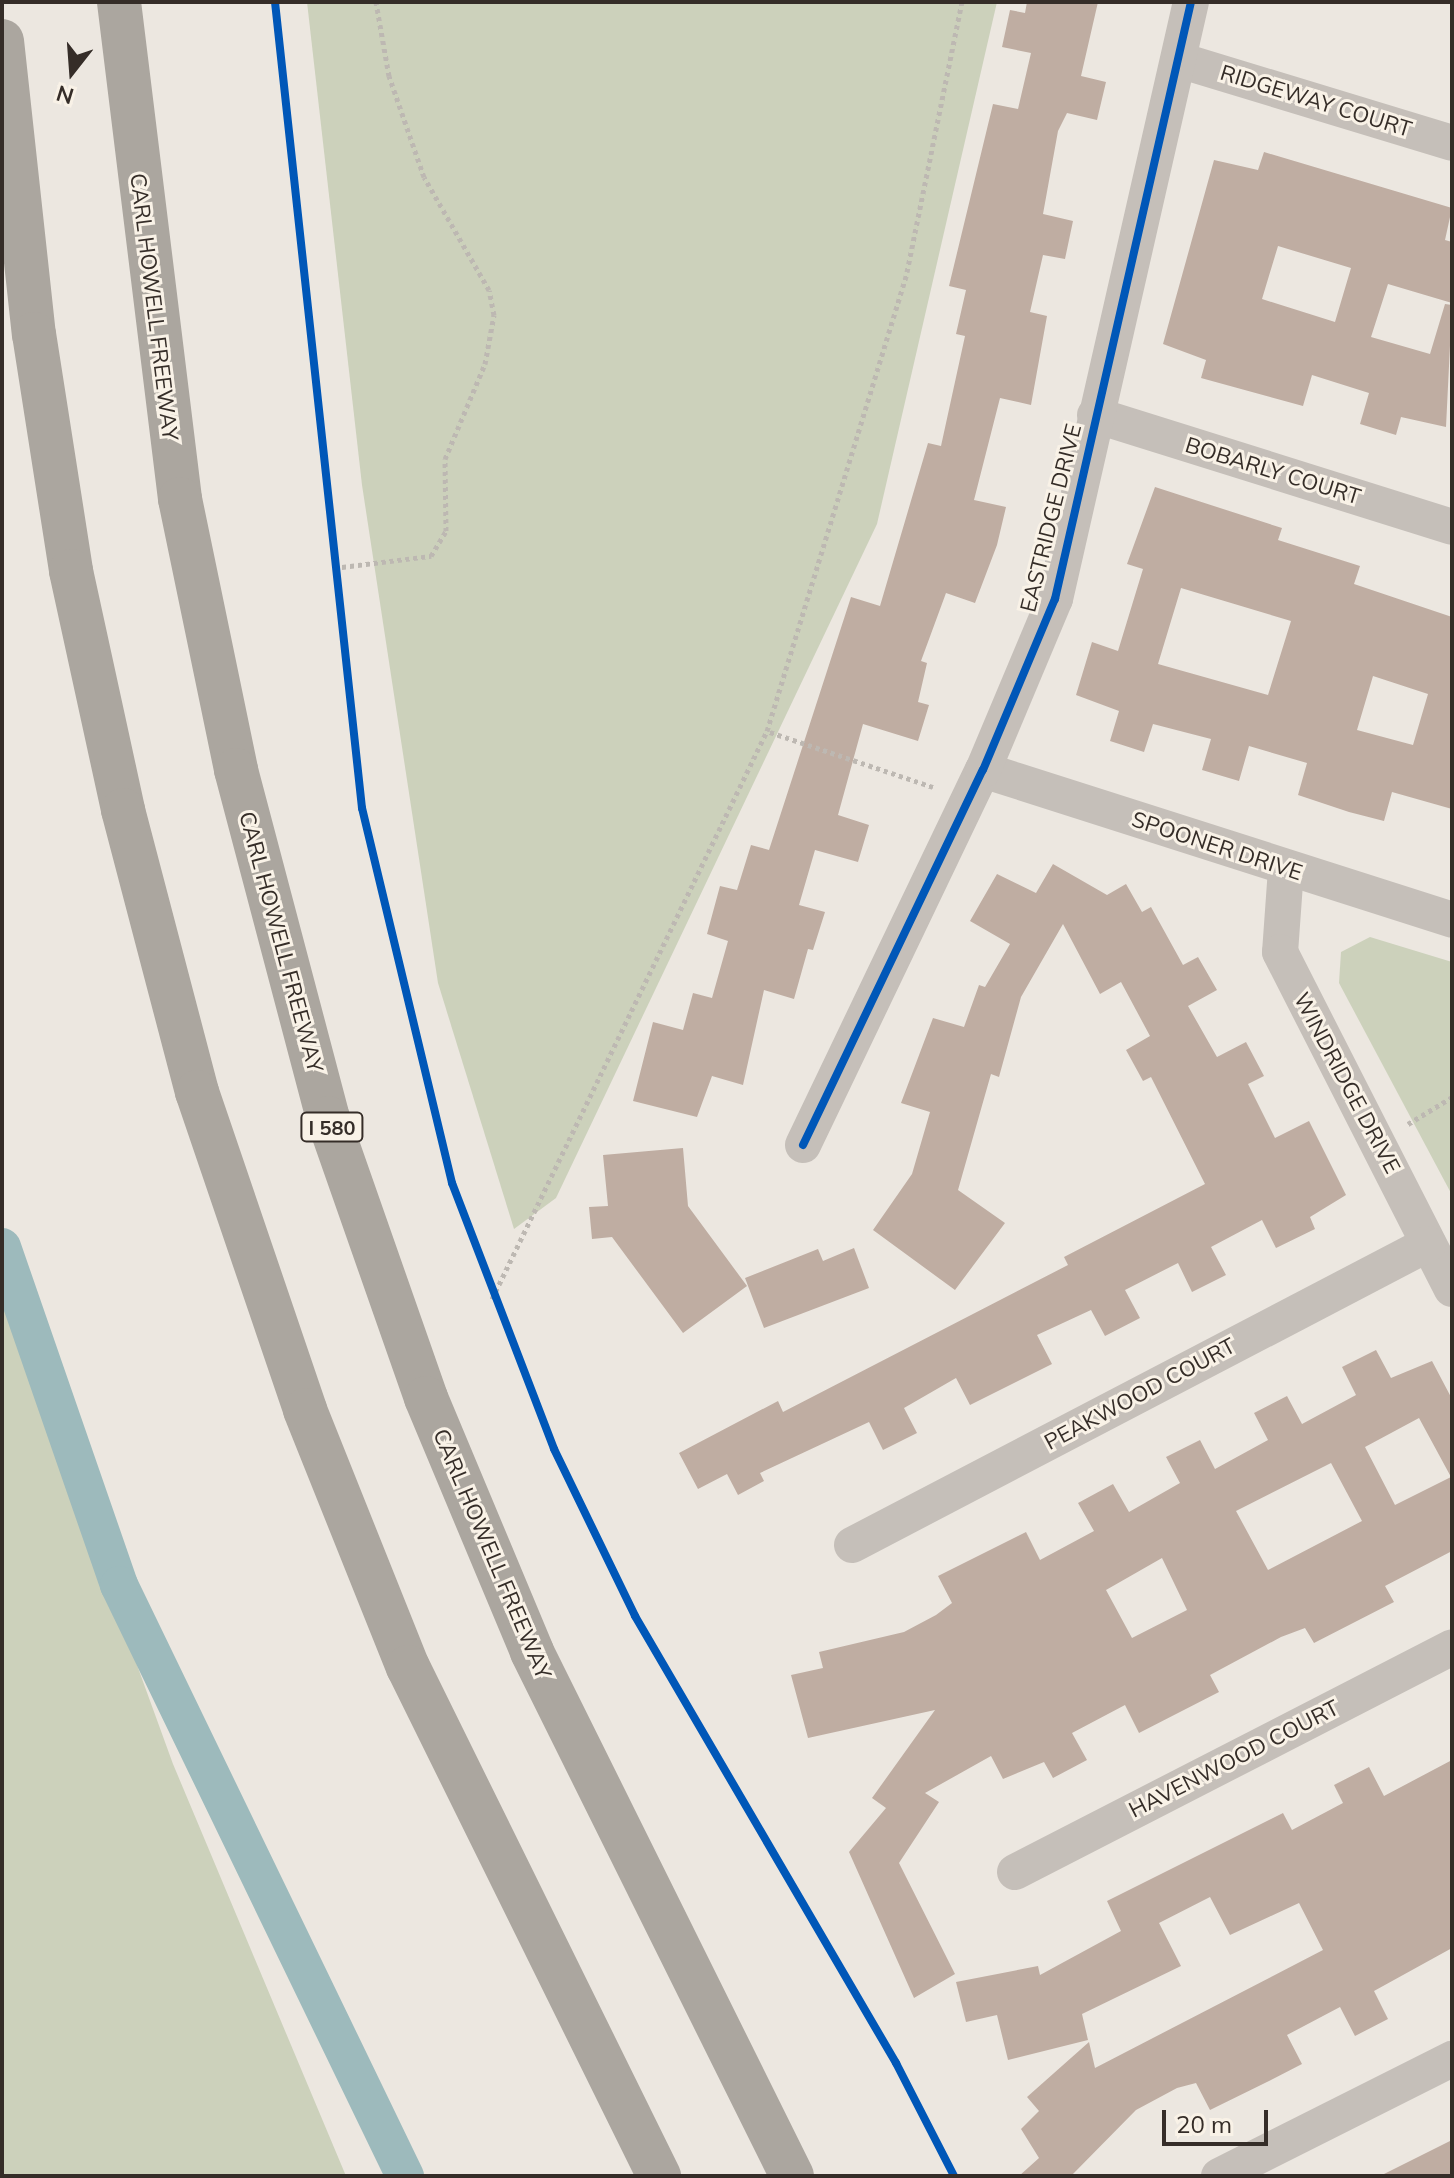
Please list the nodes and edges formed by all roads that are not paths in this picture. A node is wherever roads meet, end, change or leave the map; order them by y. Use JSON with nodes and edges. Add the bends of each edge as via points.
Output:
{"nodes":[{"id":1,"x":119,"y":2,"type":"edge"},
{"id":2,"x":1191,"y":2,"type":"edge"},
{"id":3,"x":2,"y":41,"type":"edge"},
{"id":4,"x":1179,"y":60,"type":"junction"},
{"id":5,"x":1452,"y":143,"type":"edge"},
{"id":6,"x":1095,"y":415,"type":"junction"},
{"id":7,"x":1452,"y":527,"type":"edge"},
{"id":8,"x":983,"y":770,"type":"junction"},
{"id":9,"x":1286,"y":869,"type":"junction"},
{"id":10,"x":1452,"y":920,"type":"edge"},
{"id":11,"x":803,"y":1145,"type":"dead end"},
{"id":12,"x":1428,"y":1244,"type":"junction"},
{"id":13,"x":1452,"y":1289,"type":"edge"},
{"id":14,"x":852,"y":1545,"type":"dead end"},
{"id":15,"x":1452,"y":1647,"type":"edge"},
{"id":16,"x":1015,"y":1872,"type":"dead end"},
{"id":17,"x":1452,"y":2059,"type":"edge"},
{"id":18,"x":659,"y":2176,"type":"edge"},
{"id":19,"x":792,"y":2176,"type":"edge"},
{"id":20,"x":1219,"y":2176,"type":"edge"}],
"edges":[{"from":1,"to":19,"type":"highway","name":"CARL HOWELL FREEWAY","number":"I 580","via":[[180,499],[247,816],[328,1118],[426,1398],[532,1652]]},
{"from":2,"to":4,"type":"street","name":"EASTRIDGE DRIVE"},
{"from":3,"to":18,"type":"highway","via":[[34,334],[68,556],[123,810],[197,1092],[305,1410],[408,1667]]},
{"from":4,"to":5,"type":"street","name":"RIDGEWAY COURT"},
{"from":4,"to":6,"type":"street","name":"EASTRIDGE DRIVE"},
{"from":6,"to":7,"type":"street","name":"BOBARLY COURT"},
{"from":6,"to":8,"type":"street","name":"EASTRIDGE DRIVE","via":[[1055,599]]},
{"from":8,"to":9,"type":"street","name":"SPOONER DRIVE"},
{"from":8,"to":11,"type":"street","name":"EASTRIDGE DRIVE"},
{"from":9,"to":10,"type":"street","name":"SPOONER DRIVE"},
{"from":9,"to":12,"type":"street","name":"WINDRIDGE DRIVE","via":[[1280,952]]},
{"from":12,"to":13,"type":"street","name":"WINDRIDGE DRIVE"},
{"from":12,"to":14,"type":"street","name":"PEAKWOOD COURT"},
{"from":15,"to":16,"type":"street","name":"HAVENWOOD COURT"},
{"from":17,"to":20,"type":"street"}]}
